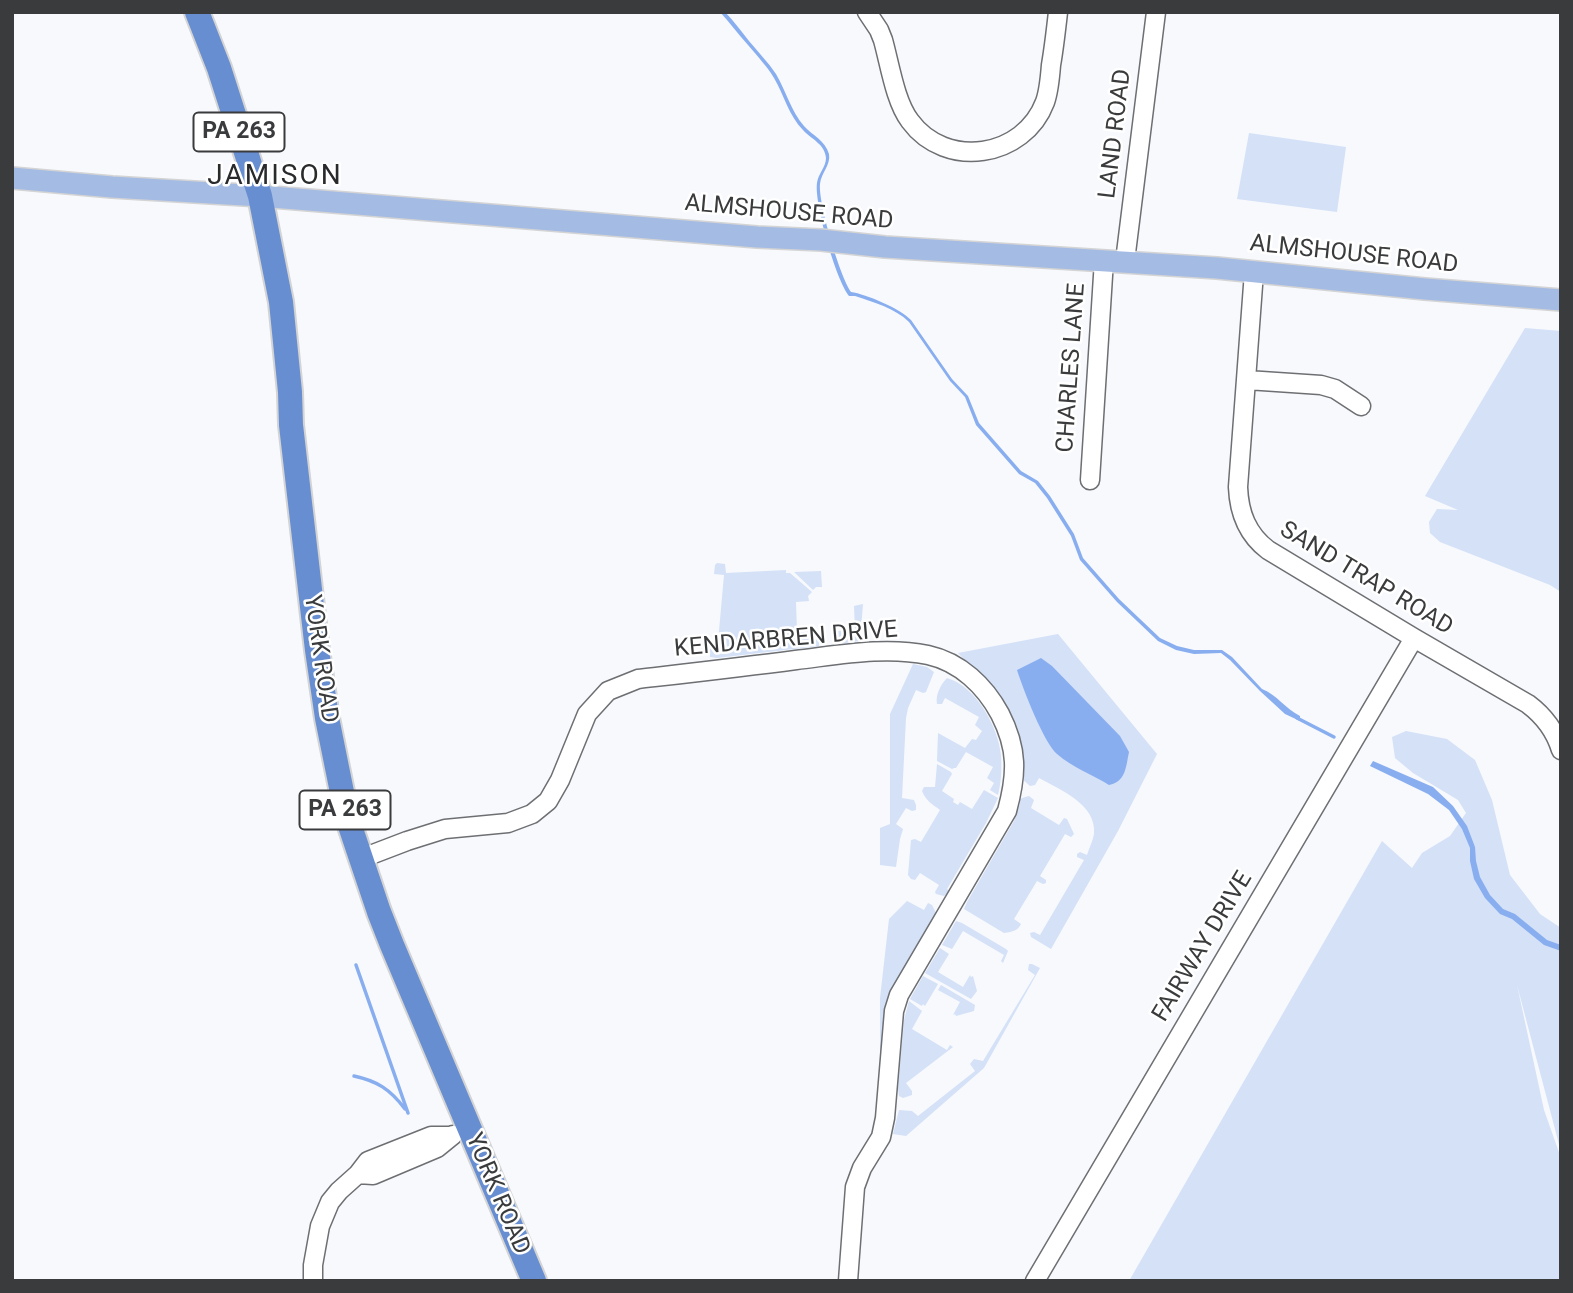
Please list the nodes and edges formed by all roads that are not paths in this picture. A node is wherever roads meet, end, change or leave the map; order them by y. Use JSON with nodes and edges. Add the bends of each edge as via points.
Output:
{"nodes":[{"id":1,"x":197,"y":12,"type":"edge"},
{"id":2,"x":867,"y":12,"type":"edge"},
{"id":3,"x":1058,"y":12,"type":"edge"},
{"id":4,"x":1156,"y":12,"type":"edge"},
{"id":5,"x":12,"y":178,"type":"edge"},
{"id":6,"x":260,"y":195,"type":"junction"},
{"id":7,"x":1114,"y":261,"type":"junction"},
{"id":8,"x":1254,"y":272,"type":"junction"},
{"id":9,"x":1561,"y":300,"type":"edge"},
{"id":10,"x":1247,"y":380,"type":"junction"},
{"id":11,"x":1361,"y":406,"type":"dead end"},
{"id":12,"x":1090,"y":480,"type":"dead end"},
{"id":13,"x":1414,"y":638,"type":"junction"},
{"id":14,"x":1561,"y":750,"type":"edge"},
{"id":15,"x":360,"y":859,"type":"junction"},
{"id":16,"x":460,"y":1132,"type":"junction"},
{"id":17,"x":313,"y":1281,"type":"edge"},
{"id":18,"x":534,"y":1281,"type":"edge"},
{"id":19,"x":848,"y":1281,"type":"edge"},
{"id":20,"x":1035,"y":1281,"type":"edge"}],
"edges":[{"from":1,"to":6,"type":"highway","name":"YORK ROAD","number":"PA 263"},
{"from":2,"to":3,"type":"street","via":[[883,40],[911,123],[930,141],[967,153],[1010,143],[1038,116],[1049,87]]},
{"from":4,"to":7,"type":"street","name":"LAND ROAD"},
{"from":5,"to":6,"type":"main road","name":"ALMSHOUSE ROAD"},
{"from":6,"to":7,"type":"main road","name":"ALMSHOUSE ROAD","via":[[757,237]]},
{"from":6,"to":15,"type":"highway","name":"YORK ROAD","number":"PA 263","via":[[281,302],[294,456],[327,718]]},
{"from":7,"to":8,"type":"main road","name":"ALMSHOUSE ROAD"},
{"from":7,"to":12,"type":"street","name":"CHARLES LANE"},
{"from":8,"to":9,"type":"main road","name":"ALMSHOUSE ROAD"},
{"from":8,"to":10,"type":"street","name":"SAND TRAP ROAD"},
{"from":10,"to":11,"type":"street","via":[[1321,385]]},
{"from":10,"to":13,"type":"street","name":"SAND TRAP ROAD","via":[[1238,487],[1249,529],[1268,550]]},
{"from":13,"to":14,"type":"street","name":"SAND TRAP ROAD","via":[[1535,710],[1551,726]]},
{"from":13,"to":20,"type":"street","name":"FAIRWAY DRIVE"},
{"from":15,"to":16,"type":"highway","name":"YORK ROAD","number":"PA 263"},
{"from":15,"to":19,"type":"street","name":"KENDARBREN DRIVE","via":[[445,829],[508,823],[532,814],[548,801],[560,780],[587,715],[608,691],[638,679],[903,651],[963,670],[982,688],[1004,722],[1014,748],[1013,790],[1007,811],[899,995],[881,1137],[855,1187]]},
{"from":16,"to":17,"type":"street","via":[[437,1148],[373,1175],[358,1174],[339,1191],[323,1216]]},
{"from":16,"to":18,"type":"highway","name":"YORK ROAD","number":"PA 263"}]}
